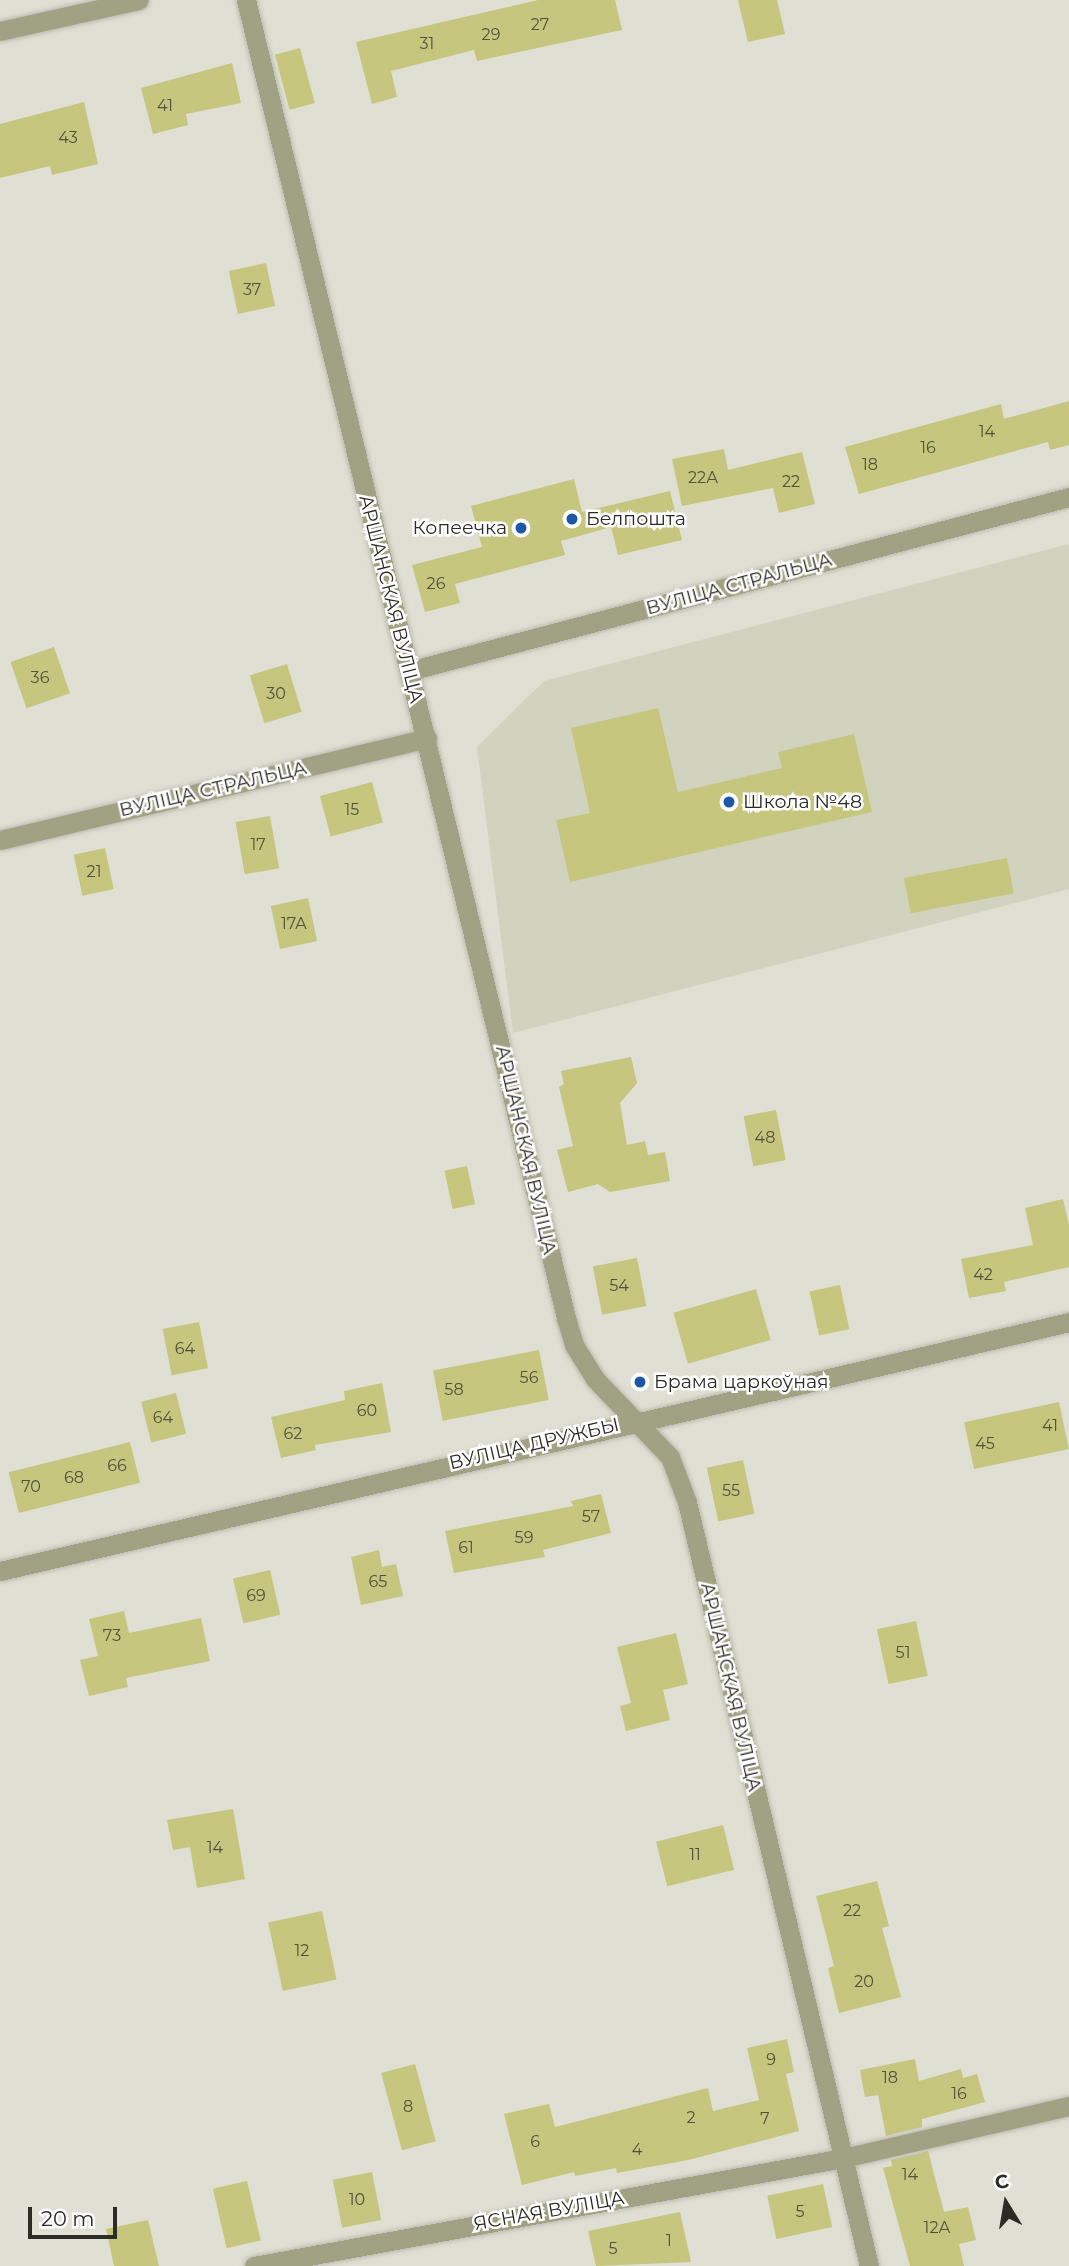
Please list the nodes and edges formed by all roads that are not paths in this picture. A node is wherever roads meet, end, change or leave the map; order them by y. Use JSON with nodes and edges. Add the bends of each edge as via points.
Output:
{"nodes":[{"id":1,"x":139,"y":0,"type":"edge"},
{"id":2,"x":246,"y":0,"type":"edge"},
{"id":3,"x":0,"y":31,"type":"edge"},
{"id":4,"x":1069,"y":498,"type":"edge"},
{"id":5,"x":409,"y":671,"type":"junction"},
{"id":6,"x":426,"y":738,"type":"junction"},
{"id":7,"x":0,"y":840,"type":"edge"},
{"id":8,"x":1069,"y":1322,"type":"edge"},
{"id":9,"x":632,"y":1421,"type":"junction"},
{"id":10,"x":0,"y":1572,"type":"edge"},
{"id":11,"x":1069,"y":2106,"type":"edge"},
{"id":12,"x":843,"y":2158,"type":"junction"},
{"id":13,"x":254,"y":2266,"type":"edge"},
{"id":14,"x":869,"y":2266,"type":"edge"}],
"edges":[{"from":1,"to":3,"type":"street"},
{"from":2,"to":5,"type":"street","name":"АРШАНСКАЯ ВУЛІЦА"},
{"from":4,"to":5,"type":"street","name":"ВУЛІЦА СТРАЛЬЦА"},
{"from":5,"to":6,"type":"street","name":"АРШАНСКАЯ ВУЛІЦА"},
{"from":6,"to":7,"type":"street","name":"ВУЛІЦА СТРАЛЬЦА"},
{"from":6,"to":9,"type":"street","name":"АРШАНСКАЯ ВУЛІЦА","via":[[574,1345],[595,1379]]},
{"from":8,"to":9,"type":"street","name":"ВУЛІЦА ДРУЖБЫ"},
{"from":9,"to":10,"type":"street","name":"ВУЛІЦА ДРУЖБЫ"},
{"from":9,"to":12,"type":"street","name":"АРШАНСКАЯ ВУЛІЦА","via":[[670,1457],[687,1502]]},
{"from":11,"to":12,"type":"street","name":"ЯСНАЯ ВУЛІЦА"},
{"from":12,"to":13,"type":"street","name":"ЯСНАЯ ВУЛІЦА"},
{"from":12,"to":14,"type":"street","name":"АРШАНСКАЯ ВУЛІЦА"}]}
